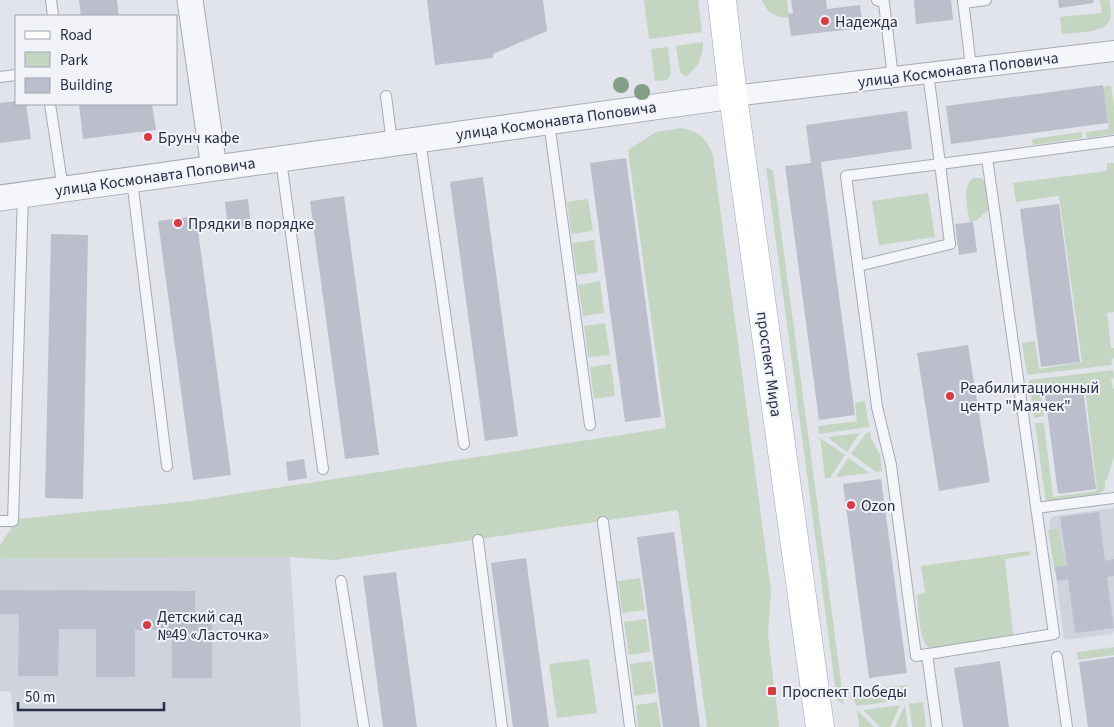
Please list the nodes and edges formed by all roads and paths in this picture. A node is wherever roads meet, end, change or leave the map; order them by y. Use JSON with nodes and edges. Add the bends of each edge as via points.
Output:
{"nodes":[{"id":1,"x":51,"y":0,"type":"edge"},
{"id":2,"x":190,"y":0,"type":"edge"},
{"id":3,"x":722,"y":0,"type":"edge"},
{"id":4,"x":877,"y":0,"type":"edge"},
{"id":5,"x":986,"y":0,"type":"edge"},
{"id":6,"x":963,"y":2,"type":"edge"},
{"id":7,"x":54,"y":15,"type":"edge"},
{"id":8,"x":1114,"y":50,"type":"edge"},
{"id":9,"x":971,"y":68,"type":"junction"},
{"id":10,"x":928,"y":73,"type":"junction"},
{"id":11,"x":15,"y":75,"type":"edge"},
{"id":12,"x":0,"y":77,"type":"edge"},
{"id":13,"x":893,"y":77,"type":"junction"},
{"id":14,"x":386,"y":96,"type":"dead end"},
{"id":15,"x":733,"y":96,"type":"junction"},
{"id":16,"x":50,"y":105,"type":"edge"},
{"id":17,"x":549,"y":122,"type":"junction"},
{"id":18,"x":420,"y":139,"type":"junction"},
{"id":19,"x":1114,"y":141,"type":"edge"},
{"id":20,"x":392,"y":143,"type":"junction"},
{"id":21,"x":987,"y":158,"type":"junction"},
{"id":22,"x":281,"y":159,"type":"junction"},
{"id":23,"x":940,"y":164,"type":"junction"},
{"id":24,"x":214,"y":168,"type":"junction"},
{"id":25,"x":132,"y":180,"type":"junction"},
{"id":26,"x":63,"y":190,"type":"junction"},
{"id":27,"x":12,"y":197,"type":"edge"},
{"id":28,"x":858,"y":266,"type":"junction"},
{"id":29,"x":590,"y":425,"type":"dead end"},
{"id":30,"x":464,"y":444,"type":"dead end"},
{"id":31,"x":167,"y":466,"type":"dead end"},
{"id":32,"x":323,"y":469,"type":"dead end"},
{"id":33,"x":1114,"y":498,"type":"edge"},
{"id":34,"x":1036,"y":508,"type":"junction"},
{"id":35,"x":0,"y":521,"type":"edge"},
{"id":36,"x":603,"y":522,"type":"dead end"},
{"id":37,"x":478,"y":540,"type":"dead end"},
{"id":38,"x":340,"y":581,"type":"dead end"},
{"id":39,"x":927,"y":654,"type":"junction"},
{"id":40,"x":1057,"y":657,"type":"dead end"},
{"id":41,"x":364,"y":727,"type":"edge"},
{"id":42,"x":502,"y":727,"type":"edge"},
{"id":43,"x":630,"y":727,"type":"edge"},
{"id":44,"x":820,"y":727,"type":"edge"},
{"id":45,"x":937,"y":727,"type":"edge"},
{"id":46,"x":1067,"y":727,"type":"edge"}],
"edges":[{"from":1,"to":7,"type":"lane"},
{"from":2,"to":24,"type":"street"},
{"from":3,"to":15,"type":"main road","name":"проспект Мира"},
{"from":4,"to":13,"type":"lane","via":[[884,3]]},
{"from":5,"to":6,"type":"lane"},
{"from":6,"to":9,"type":"lane"},
{"from":8,"to":9,"type":"street","name":"улица Космонавта Поповича"},
{"from":9,"to":10,"type":"street","name":"улица Космонавта Поповича"},
{"from":10,"to":13,"type":"street","name":"улица Космонавта Поповича"},
{"from":10,"to":23,"type":"lane"},
{"from":11,"to":12,"type":"lane"},
{"from":13,"to":15,"type":"street","name":"улица Космонавта Поповича"},
{"from":14,"to":20,"type":"lane"},
{"from":15,"to":17,"type":"street","name":"улица Космонавта Поповича"},
{"from":15,"to":44,"type":"main road","name":"проспект Мира"},
{"from":16,"to":26,"type":"lane"},
{"from":17,"to":18,"type":"street","name":"улица Космонавта Поповича"},
{"from":17,"to":29,"type":"lane"},
{"from":18,"to":20,"type":"street","name":"улица Космонавта Поповича"},
{"from":18,"to":30,"type":"lane"},
{"from":19,"to":21,"type":"lane"},
{"from":20,"to":22,"type":"street","name":"улица Космонавта Поповича"},
{"from":21,"to":23,"type":"lane"},
{"from":21,"to":34,"type":"lane"},
{"from":22,"to":24,"type":"street","name":"улица Космонавта Поповича"},
{"from":22,"to":32,"type":"lane"},
{"from":23,"to":28,"type":"lane","via":[[950,244]]},
{"from":23,"to":28,"type":"lane","via":[[846,176]]},
{"from":24,"to":25,"type":"street","name":"улица Космонавта Поповича"},
{"from":25,"to":26,"type":"street","name":"улица Космонавта Поповича"},
{"from":25,"to":31,"type":"lane"},
{"from":26,"to":27,"type":"street","name":"улица Космонавта Поповича"},
{"from":27,"to":35,"type":"lane","via":[[13,521]]},
{"from":28,"to":39,"type":"lane","via":[[876,407],[891,465],[916,656]]},
{"from":33,"to":34,"type":"lane"},
{"from":34,"to":39,"type":"lane","via":[[1054,634]]},
{"from":36,"to":43,"type":"lane"},
{"from":37,"to":42,"type":"lane"},
{"from":38,"to":41,"type":"lane"},
{"from":39,"to":45,"type":"lane"},
{"from":40,"to":46,"type":"lane"}]}
